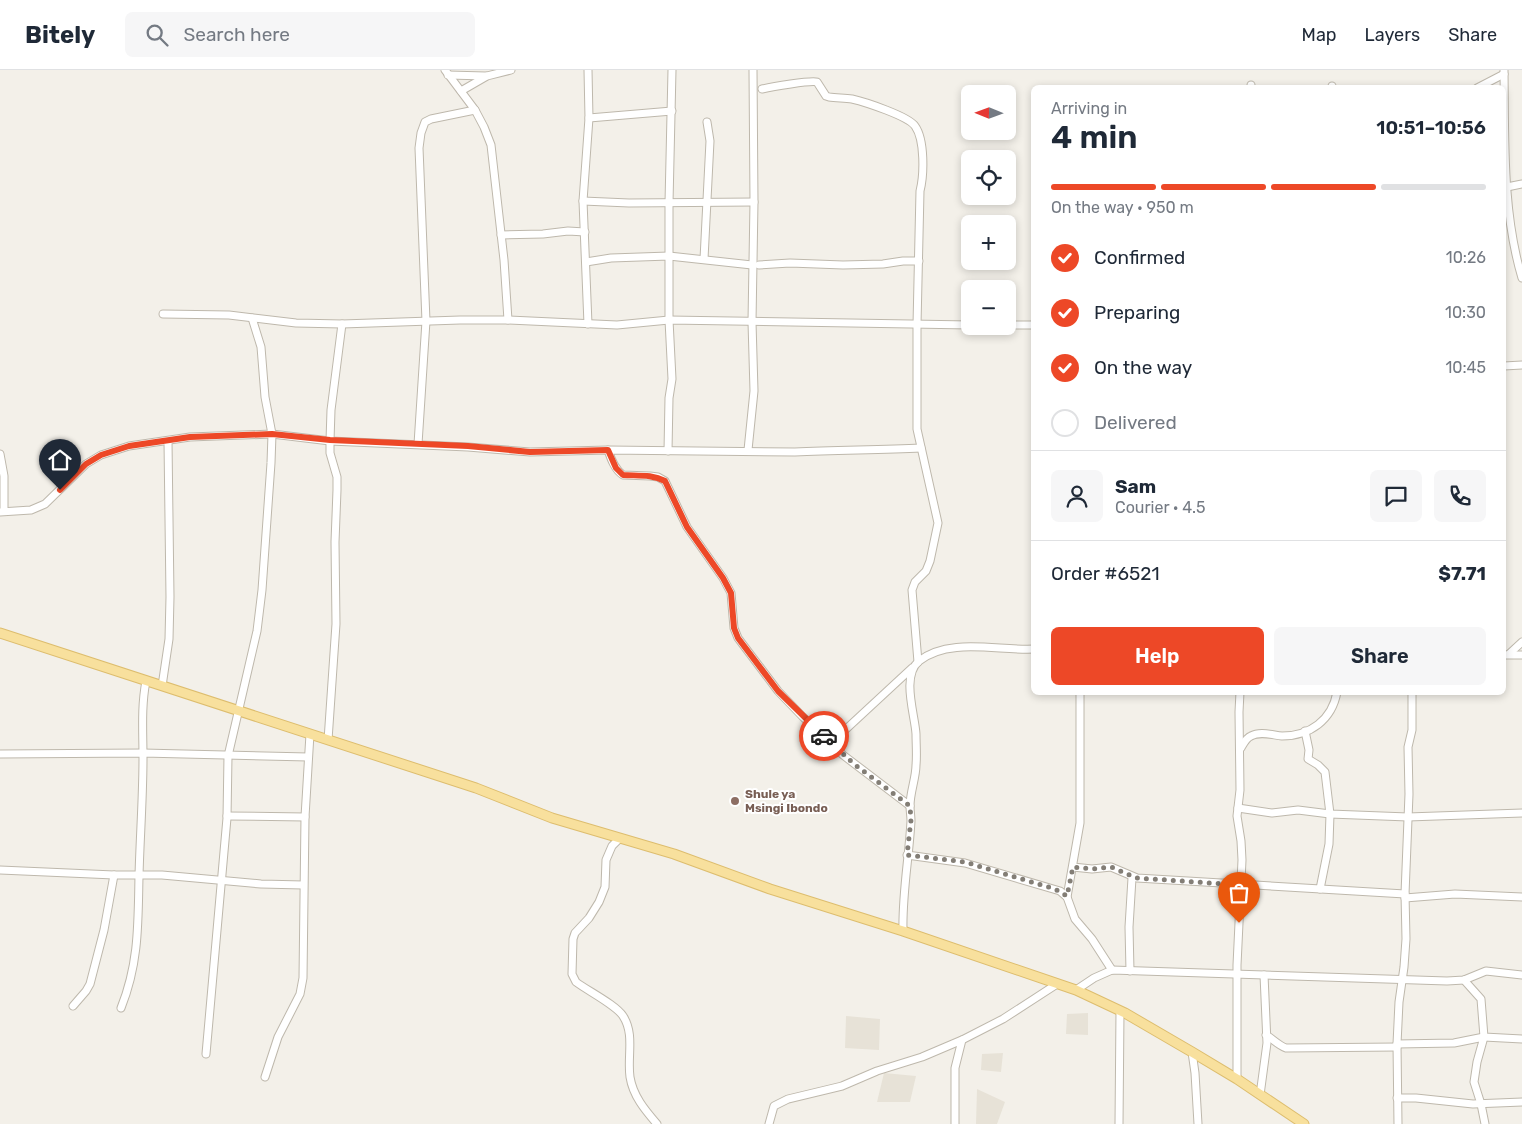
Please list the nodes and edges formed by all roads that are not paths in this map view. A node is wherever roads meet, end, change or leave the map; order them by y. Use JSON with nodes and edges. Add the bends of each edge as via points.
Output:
{"nodes":[{"id":1,"x":511,"y":70,"type":"edge"},
{"id":2,"x":588,"y":70,"type":"edge"},
{"id":3,"x":672,"y":70,"type":"edge"},
{"id":4,"x":753,"y":70,"type":"edge"},
{"id":5,"x":447,"y":72,"type":"edge"},
{"id":6,"x":1504,"y":72,"type":"edge"},
{"id":7,"x":487,"y":76,"type":"junction"},
{"id":8,"x":1482,"y":85,"type":"edge"},
{"id":9,"x":1504,"y":85,"type":"edge"},
{"id":10,"x":762,"y":89,"type":"dead end"},
{"id":11,"x":462,"y":91,"type":"junction"},
{"id":12,"x":475,"y":110,"type":"junction"},
{"id":13,"x":672,"y":111,"type":"junction"},
{"id":14,"x":589,"y":118,"type":"junction"},
{"id":15,"x":707,"y":122,"type":"dead end"},
{"id":16,"x":1506,"y":149,"type":"edge"},
{"id":17,"x":1522,"y":184,"type":"edge"},
{"id":18,"x":1507,"y":187,"type":"junction"},
{"id":19,"x":583,"y":201,"type":"junction"},
{"id":20,"x":669,"y":202,"type":"junction"},
{"id":21,"x":706,"y":202,"type":"junction"},
{"id":22,"x":754,"y":202,"type":"junction"},
{"id":23,"x":585,"y":232,"type":"junction"},
{"id":24,"x":501,"y":235,"type":"junction"},
{"id":25,"x":669,"y":256,"type":"junction"},
{"id":26,"x":704,"y":259,"type":"junction"},
{"id":27,"x":919,"y":261,"type":"junction"},
{"id":28,"x":586,"y":262,"type":"junction"},
{"id":29,"x":756,"y":265,"type":"junction"},
{"id":30,"x":1522,"y":278,"type":"edge"},
{"id":31,"x":163,"y":314,"type":"dead end"},
{"id":32,"x":252,"y":318,"type":"junction"},
{"id":33,"x":508,"y":320,"type":"junction"},
{"id":34,"x":669,"y":320,"type":"junction"},
{"id":35,"x":426,"y":321,"type":"junction"},
{"id":36,"x":752,"y":322,"type":"junction"},
{"id":37,"x":342,"y":324,"type":"junction"},
{"id":38,"x":588,"y":324,"type":"junction"},
{"id":39,"x":917,"y":325,"type":"junction"},
{"id":40,"x":961,"y":325,"type":"edge"},
{"id":41,"x":1016,"y":325,"type":"edge"},
{"id":42,"x":1031,"y":325,"type":"edge"},
{"id":43,"x":1522,"y":365,"type":"edge"},
{"id":44,"x":1506,"y":366,"type":"edge"},
{"id":45,"x":272,"y":434,"type":"junction"},
{"id":46,"x":330,"y":440,"type":"junction"},
{"id":47,"x":168,"y":441,"type":"junction"},
{"id":48,"x":418,"y":444,"type":"junction"},
{"id":49,"x":921,"y":448,"type":"junction"},
{"id":50,"x":608,"y":450,"type":"junction"},
{"id":51,"x":748,"y":450,"type":"junction"},
{"id":52,"x":668,"y":451,"type":"junction"},
{"id":53,"x":0,"y":454,"type":"edge"},
{"id":54,"x":2,"y":512,"type":"edge"},
{"id":55,"x":0,"y":633,"type":"edge"},
{"id":56,"x":1522,"y":642,"type":"edge"},
{"id":57,"x":1031,"y":649,"type":"edge"},
{"id":58,"x":1506,"y":654,"type":"edge"},
{"id":59,"x":1522,"y":655,"type":"edge"},
{"id":60,"x":918,"y":662,"type":"junction"},
{"id":61,"x":912,"y":668,"type":"junction"},
{"id":62,"x":146,"y":681,"type":"junction"},
{"id":63,"x":162,"y":686,"type":"junction"},
{"id":64,"x":1080,"y":695,"type":"edge"},
{"id":65,"x":1240,"y":695,"type":"edge"},
{"id":66,"x":1336,"y":695,"type":"edge"},
{"id":67,"x":1412,"y":695,"type":"edge"},
{"id":68,"x":238,"y":711,"type":"junction"},
{"id":69,"x":1305,"y":732,"type":"junction"},
{"id":70,"x":310,"y":734,"type":"junction"},
{"id":71,"x":328,"y":740,"type":"junction"},
{"id":72,"x":831,"y":743,"type":"junction"},
{"id":73,"x":1241,"y":748,"type":"junction"},
{"id":74,"x":143,"y":753,"type":"junction"},
{"id":75,"x":0,"y":754,"type":"edge"},
{"id":76,"x":228,"y":756,"type":"junction"},
{"id":77,"x":308,"y":757,"type":"junction"},
{"id":78,"x":910,"y":806,"type":"junction"},
{"id":79,"x":1238,"y":808,"type":"junction"},
{"id":80,"x":1522,"y":813,"type":"edge"},
{"id":81,"x":1330,"y":814,"type":"junction"},
{"id":82,"x":227,"y":816,"type":"junction"},
{"id":83,"x":305,"y":817,"type":"junction"},
{"id":84,"x":1408,"y":817,"type":"junction"},
{"id":85,"x":619,"y":838,"type":"junction"},
{"id":86,"x":907,"y":855,"type":"junction"},
{"id":87,"x":1073,"y":867,"type":"junction"},
{"id":88,"x":0,"y":870,"type":"edge"},
{"id":89,"x":139,"y":874,"type":"junction"},
{"id":90,"x":114,"y":875,"type":"junction"},
{"id":91,"x":1132,"y":878,"type":"junction"},
{"id":92,"x":222,"y":881,"type":"junction"},
{"id":93,"x":303,"y":885,"type":"junction"},
{"id":94,"x":1240,"y":885,"type":"junction"},
{"id":95,"x":1320,"y":889,"type":"junction"},
{"id":96,"x":1067,"y":896,"type":"junction"},
{"id":97,"x":1405,"y":896,"type":"junction"},
{"id":98,"x":1522,"y":897,"type":"edge"},
{"id":99,"x":903,"y":931,"type":"junction"},
{"id":100,"x":1112,"y":970,"type":"junction"},
{"id":101,"x":1130,"y":971,"type":"junction"},
{"id":102,"x":1236,"y":974,"type":"junction"},
{"id":103,"x":1264,"y":975,"type":"junction"},
{"id":104,"x":1522,"y":975,"type":"edge"},
{"id":105,"x":1402,"y":978,"type":"junction"},
{"id":106,"x":1464,"y":980,"type":"junction"},
{"id":107,"x":1057,"y":984,"type":"junction"},
{"id":108,"x":1076,"y":990,"type":"junction"},
{"id":109,"x":73,"y":1006,"type":"dead end"},
{"id":110,"x":120,"y":1008,"type":"dead end"},
{"id":111,"x":1120,"y":1011,"type":"junction"},
{"id":112,"x":1266,"y":1035,"type":"junction"},
{"id":113,"x":1484,"y":1037,"type":"junction"},
{"id":114,"x":1522,"y":1039,"type":"edge"},
{"id":115,"x":962,"y":1040,"type":"junction"},
{"id":116,"x":1397,"y":1046,"type":"junction"},
{"id":117,"x":1192,"y":1052,"type":"junction"},
{"id":118,"x":206,"y":1054,"type":"dead end"},
{"id":119,"x":265,"y":1078,"type":"dead end"},
{"id":120,"x":1238,"y":1079,"type":"junction"},
{"id":121,"x":1260,"y":1095,"type":"junction"},
{"id":122,"x":1397,"y":1098,"type":"junction"},
{"id":123,"x":1522,"y":1102,"type":"edge"},
{"id":124,"x":1481,"y":1104,"type":"junction"},
{"id":125,"x":657,"y":1124,"type":"edge"},
{"id":126,"x":769,"y":1124,"type":"edge"},
{"id":127,"x":954,"y":1124,"type":"edge"},
{"id":128,"x":1119,"y":1124,"type":"edge"},
{"id":129,"x":1198,"y":1124,"type":"edge"},
{"id":130,"x":1304,"y":1124,"type":"edge"},
{"id":131,"x":1398,"y":1124,"type":"edge"},
{"id":132,"x":1486,"y":1124,"type":"edge"}],
"edges":[{"from":1,"to":7,"type":"street"},
{"from":2,"to":14,"type":"street"},
{"from":3,"to":13,"type":"street"},
{"from":4,"to":22,"type":"street"},
{"from":5,"to":7,"type":"street"},
{"from":5,"to":11,"type":"street"},
{"from":6,"to":8,"type":"street"},
{"from":6,"to":9,"type":"street"},
{"from":7,"to":11,"type":"street"},
{"from":10,"to":27,"type":"street","via":[[813,80],[826,96],[855,100],[905,117],[914,125],[921,141],[922,157]]},
{"from":11,"to":12,"type":"street"},
{"from":12,"to":24,"type":"street","via":[[491,145]]},
{"from":12,"to":35,"type":"street","via":[[431,119],[421,133]]},
{"from":13,"to":14,"type":"street"},
{"from":13,"to":20,"type":"street"},
{"from":14,"to":19,"type":"street"},
{"from":15,"to":21,"type":"street","via":[[710,141]]},
{"from":16,"to":18,"type":"street"},
{"from":17,"to":18,"type":"street"},
{"from":18,"to":30,"type":"street","via":[[1512,239]]},
{"from":19,"to":20,"type":"street"},
{"from":19,"to":23,"type":"street"},
{"from":20,"to":21,"type":"street"},
{"from":20,"to":25,"type":"street"},
{"from":21,"to":22,"type":"street"},
{"from":21,"to":26,"type":"street"},
{"from":22,"to":29,"type":"street"},
{"from":23,"to":24,"type":"street"},
{"from":23,"to":28,"type":"street"},
{"from":24,"to":33,"type":"street"},
{"from":25,"to":26,"type":"street"},
{"from":25,"to":28,"type":"street"},
{"from":25,"to":34,"type":"street"},
{"from":26,"to":29,"type":"street"},
{"from":27,"to":29,"type":"street"},
{"from":27,"to":39,"type":"street"},
{"from":28,"to":38,"type":"street"},
{"from":29,"to":36,"type":"street"},
{"from":31,"to":32,"type":"street"},
{"from":32,"to":37,"type":"street"},
{"from":32,"to":45,"type":"street","via":[[261,347]]},
{"from":33,"to":35,"type":"street"},
{"from":33,"to":38,"type":"street"},
{"from":34,"to":36,"type":"street"},
{"from":34,"to":38,"type":"street"},
{"from":34,"to":52,"type":"street","via":[[672,379]]},
{"from":35,"to":37,"type":"street"},
{"from":35,"to":48,"type":"street"},
{"from":36,"to":39,"type":"street"},
{"from":36,"to":51,"type":"street","via":[[754,391]]},
{"from":37,"to":46,"type":"street"},
{"from":39,"to":40,"type":"street"},
{"from":39,"to":49,"type":"street","via":[[917,429]]},
{"from":41,"to":42,"type":"street"},
{"from":43,"to":44,"type":"street"},
{"from":45,"to":46,"type":"street"},
{"from":45,"to":47,"type":"street"},
{"from":45,"to":68,"type":"street","via":[[258,631]]},
{"from":46,"to":48,"type":"street"},
{"from":46,"to":71,"type":"street","via":[[337,490],[336,624]]},
{"from":47,"to":54,"type":"street","via":[[129,446],[101,455],[86,464],[45,504],[31,510]]},
{"from":47,"to":63,"type":"street","via":[[169,639]]},
{"from":48,"to":50,"type":"street","via":[[530,452]]},
{"from":49,"to":51,"type":"street","via":[[795,452]]},
{"from":49,"to":60,"type":"street","via":[[938,523],[930,561],[912,590]]},
{"from":50,"to":52,"type":"street"},
{"from":50,"to":72,"type":"street","via":[[623,475],[658,477],[665,481],[687,527],[731,593],[738,638],[778,691]]},
{"from":51,"to":52,"type":"street"},
{"from":53,"to":54,"type":"street","via":[[4,476]]},
{"from":55,"to":62,"type":"main road"},
{"from":56,"to":58,"type":"street"},
{"from":57,"to":60,"type":"street","via":[[951,648],[930,654]]},
{"from":58,"to":59,"type":"street"},
{"from":60,"to":61,"type":"street"},
{"from":61,"to":72,"type":"street"},
{"from":61,"to":78,"type":"street","via":[[910,699],[915,724],[916,765]]},
{"from":62,"to":63,"type":"main road"},
{"from":62,"to":74,"type":"street","via":[[142,710]]},
{"from":63,"to":68,"type":"main road"},
{"from":64,"to":87,"type":"street","via":[[1080,822]]},
{"from":65,"to":73,"type":"street"},
{"from":66,"to":69,"type":"street","via":[[1326,718]]},
{"from":67,"to":84,"type":"street"},
{"from":68,"to":70,"type":"main road"},
{"from":68,"to":76,"type":"street"},
{"from":69,"to":73,"type":"street","via":[[1259,734],[1247,739]]},
{"from":69,"to":81,"type":"street","via":[[1308,759],[1322,767],[1326,776]]},
{"from":70,"to":71,"type":"main road"},
{"from":70,"to":77,"type":"street"},
{"from":71,"to":85,"type":"main road"},
{"from":72,"to":78,"type":"street"},
{"from":73,"to":79,"type":"street"},
{"from":74,"to":75,"type":"street"},
{"from":74,"to":76,"type":"street"},
{"from":74,"to":89,"type":"street"},
{"from":76,"to":77,"type":"street"},
{"from":76,"to":82,"type":"street"},
{"from":77,"to":83,"type":"street"},
{"from":78,"to":86,"type":"street"},
{"from":79,"to":81,"type":"street","via":[[1272,813],[1298,810]]},
{"from":79,"to":94,"type":"street","via":[[1242,860]]},
{"from":80,"to":84,"type":"street"},
{"from":81,"to":84,"type":"street"},
{"from":81,"to":95,"type":"street","via":[[1329,844]]},
{"from":82,"to":83,"type":"street"},
{"from":82,"to":92,"type":"street"},
{"from":83,"to":93,"type":"street"},
{"from":84,"to":97,"type":"street"},
{"from":85,"to":99,"type":"main road"},
{"from":85,"to":125,"type":"street","via":[[606,860],[605,887],[599,902],[575,933],[572,974],[576,982],[622,1014],[630,1035],[629,1066],[633,1091]]},
{"from":86,"to":96,"type":"street","via":[[965,862],[1055,889]]},
{"from":86,"to":99,"type":"street"},
{"from":87,"to":91,"type":"street","via":[[1111,867]]},
{"from":87,"to":96,"type":"street"},
{"from":88,"to":90,"type":"street"},
{"from":89,"to":90,"type":"street"},
{"from":89,"to":92,"type":"street"},
{"from":89,"to":110,"type":"street","via":[[136,959]]},
{"from":90,"to":109,"type":"street","via":[[90,984]]},
{"from":91,"to":94,"type":"street"},
{"from":91,"to":101,"type":"street"},
{"from":92,"to":93,"type":"street"},
{"from":92,"to":118,"type":"street"},
{"from":93,"to":119,"type":"street","via":[[304,963],[300,994],[278,1037]]},
{"from":94,"to":95,"type":"street"},
{"from":94,"to":102,"type":"street"},
{"from":95,"to":97,"type":"street"},
{"from":96,"to":100,"type":"street","via":[[1075,918]]},
{"from":97,"to":98,"type":"street"},
{"from":97,"to":105,"type":"street","via":[[1406,939]]},
{"from":99,"to":107,"type":"main road"},
{"from":100,"to":101,"type":"street"},
{"from":100,"to":108,"type":"street"},
{"from":101,"to":102,"type":"street"},
{"from":102,"to":103,"type":"street"},
{"from":102,"to":120,"type":"street"},
{"from":103,"to":105,"type":"street"},
{"from":103,"to":112,"type":"street"},
{"from":104,"to":106,"type":"street","via":[[1486,971]]},
{"from":105,"to":106,"type":"street"},
{"from":105,"to":116,"type":"street"},
{"from":106,"to":113,"type":"street","via":[[1481,998]]},
{"from":107,"to":108,"type":"main road"},
{"from":107,"to":115,"type":"street","via":[[1003,1019]]},
{"from":108,"to":111,"type":"main road"},
{"from":111,"to":117,"type":"main road"},
{"from":111,"to":128,"type":"street"},
{"from":112,"to":116,"type":"street","via":[[1286,1048]]},
{"from":112,"to":121,"type":"street"},
{"from":113,"to":114,"type":"street"},
{"from":113,"to":116,"type":"street","via":[[1454,1043]]},
{"from":113,"to":124,"type":"street","via":[[1474,1082]]},
{"from":115,"to":126,"type":"street","via":[[842,1086],[788,1099],[774,1106]]},
{"from":115,"to":127,"type":"street","via":[[955,1068]]},
{"from":116,"to":122,"type":"street"},
{"from":117,"to":120,"type":"main road"},
{"from":117,"to":129,"type":"street"},
{"from":120,"to":121,"type":"main road"},
{"from":121,"to":130,"type":"main road"},
{"from":122,"to":124,"type":"street"},
{"from":122,"to":131,"type":"street"},
{"from":123,"to":124,"type":"street"},
{"from":124,"to":132,"type":"street"}]}
